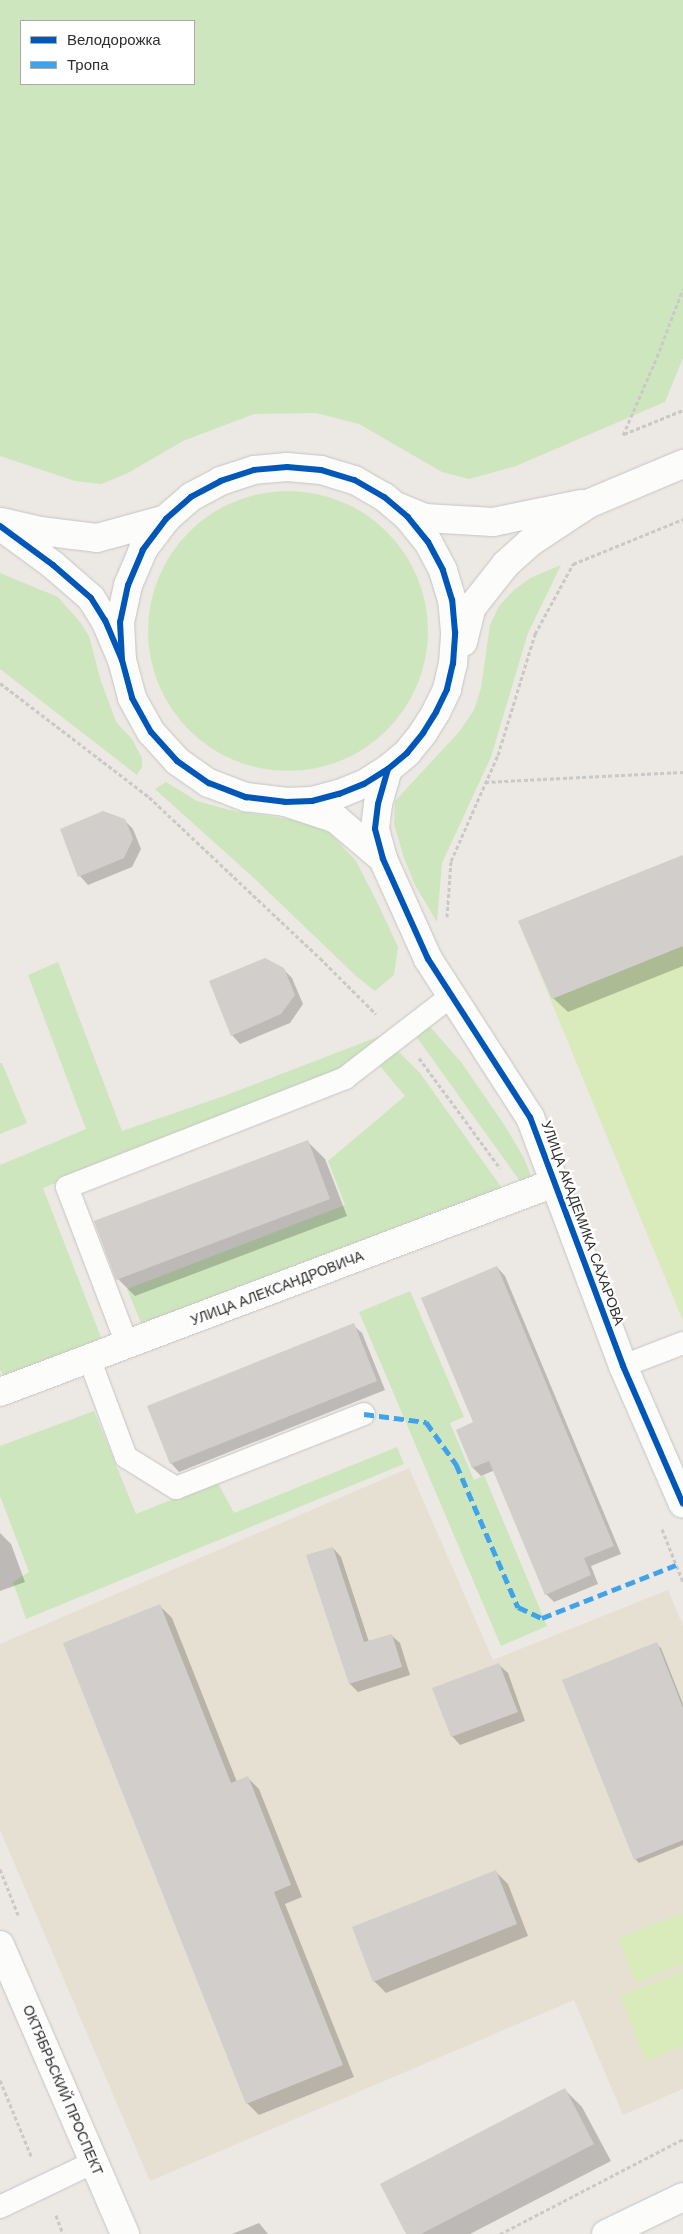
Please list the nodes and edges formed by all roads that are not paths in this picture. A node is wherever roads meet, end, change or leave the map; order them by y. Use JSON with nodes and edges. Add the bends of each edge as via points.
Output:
{"nodes":[{"id":1,"x":683,"y":464,"type":"edge"},
{"id":2,"x":384,"y":496,"type":"junction"},
{"id":3,"x":590,"y":503,"type":"junction"},
{"id":4,"x":166,"y":519,"type":"junction"},
{"id":5,"x":0,"y":522,"type":"edge"},
{"id":6,"x":0,"y":526,"type":"edge"},
{"id":7,"x":122,"y":660,"type":"junction"},
{"id":8,"x":453,"y":664,"type":"junction"},
{"id":9,"x":388,"y":769,"type":"junction"},
{"id":10,"x":285,"y":802,"type":"junction"},
{"id":11,"x":383,"y":859,"type":"junction"},
{"id":12,"x":450,"y":996,"type":"junction"},
{"id":13,"x":554,"y":1183,"type":"junction"},
{"id":14,"x":683,"y":1343,"type":"edge"},
{"id":15,"x":127,"y":1344,"type":"junction"},
{"id":16,"x":89,"y":1358,"type":"junction"},
{"id":17,"x":623,"y":1366,"type":"junction"},
{"id":18,"x":0,"y":1392,"type":"edge"},
{"id":19,"x":364,"y":1414,"type":"dead end"},
{"id":20,"x":683,"y":1504,"type":"edge"},
{"id":21,"x":0,"y":1945,"type":"edge"},
{"id":22,"x":94,"y":2162,"type":"junction"},
{"id":23,"x":683,"y":2197,"type":"edge"},
{"id":24,"x":0,"y":2207,"type":"edge"},
{"id":25,"x":125,"y":2234,"type":"edge"},
{"id":26,"x":606,"y":2234,"type":"edge"}],
"edges":[{"from":1,"to":3,"type":"street"},
{"from":2,"to":3,"type":"street","via":[[400,509],[425,518],[493,522]]},
{"from":2,"to":4,"type":"street","name":"УЛИЦА АКАДЕМИКА САХАРОВА","via":[[354,480],[321,470],[262,469],[221,481],[191,497]]},
{"from":2,"to":8,"type":"street","name":"УЛИЦА АКАДЕМИКА САХАРОВА","via":[[408,517],[428,542],[443,570],[452,600]]},
{"from":3,"to":8,"type":"street","via":[[529,543],[506,564],[472,607],[461,650]]},
{"from":4,"to":5,"type":"street","name":"УЛИЦА АКАДЕМИКА САХАРОВА","via":[[97,538]]},
{"from":4,"to":7,"type":"street","name":"УЛИЦА АКАДЕМИКА САХАРОВА","via":[[143,550],[128,585],[120,622]]},
{"from":6,"to":7,"type":"street","name":"УЛИЦА АКАДЕМИКА САХАРОВА","via":[[91,598],[105,620]]},
{"from":7,"to":10,"type":"street","name":"УЛИЦА АКАДЕМИКА САХАРОВА","via":[[132,698],[151,732],[177,761],[209,783],[246,797]]},
{"from":8,"to":9,"type":"street","name":"УЛИЦА АКАДЕМИКА САХАРОВА","via":[[443,696],[423,734]]},
{"from":9,"to":10,"type":"street","name":"УЛИЦА АКАДЕМИКА САХАРОВА","via":[[339,794],[312,801]]},
{"from":9,"to":11,"type":"street","name":"УЛИЦА АКАДЕМИКА САХАРОВА","via":[[375,828]]},
{"from":10,"to":11,"type":"street","name":"УЛИЦА АКАДЕМИКА САХАРОВА","via":[[336,819]]},
{"from":11,"to":12,"type":"street","name":"УЛИЦА АКАДЕМИКА САХАРОВА","via":[[428,959]]},
{"from":12,"to":13,"type":"street","name":"УЛИЦА АКАДЕМИКА САХАРОВА","via":[[530,1117]]},
{"from":12,"to":15,"type":"lane","via":[[345,1078],[67,1187]]},
{"from":13,"to":15,"type":"street","name":"УЛИЦА АЛЕКСАНДРОВИЧА"},
{"from":13,"to":17,"type":"street","name":"УЛИЦА АКАДЕМИКА САХАРОВА"},
{"from":14,"to":17,"type":"lane"},
{"from":15,"to":16,"type":"street","name":"УЛИЦА АЛЕКСАНДРОВИЧА"},
{"from":16,"to":18,"type":"street","name":"УЛИЦА АЛЕКСАНДРОВИЧА"},
{"from":16,"to":19,"type":"lane","via":[[126,1456],[176,1488]]},
{"from":17,"to":20,"type":"street","name":"УЛИЦА АКАДЕМИКА САХАРОВА"},
{"from":21,"to":22,"type":"street","name":"ОКТЯБРЬСКИЙ ПРОСПЕКТ"},
{"from":22,"to":24,"type":"lane"},
{"from":22,"to":25,"type":"street","name":"ОКТЯБРЬСКИЙ ПРОСПЕКТ"},
{"from":23,"to":26,"type":"street"}]}
